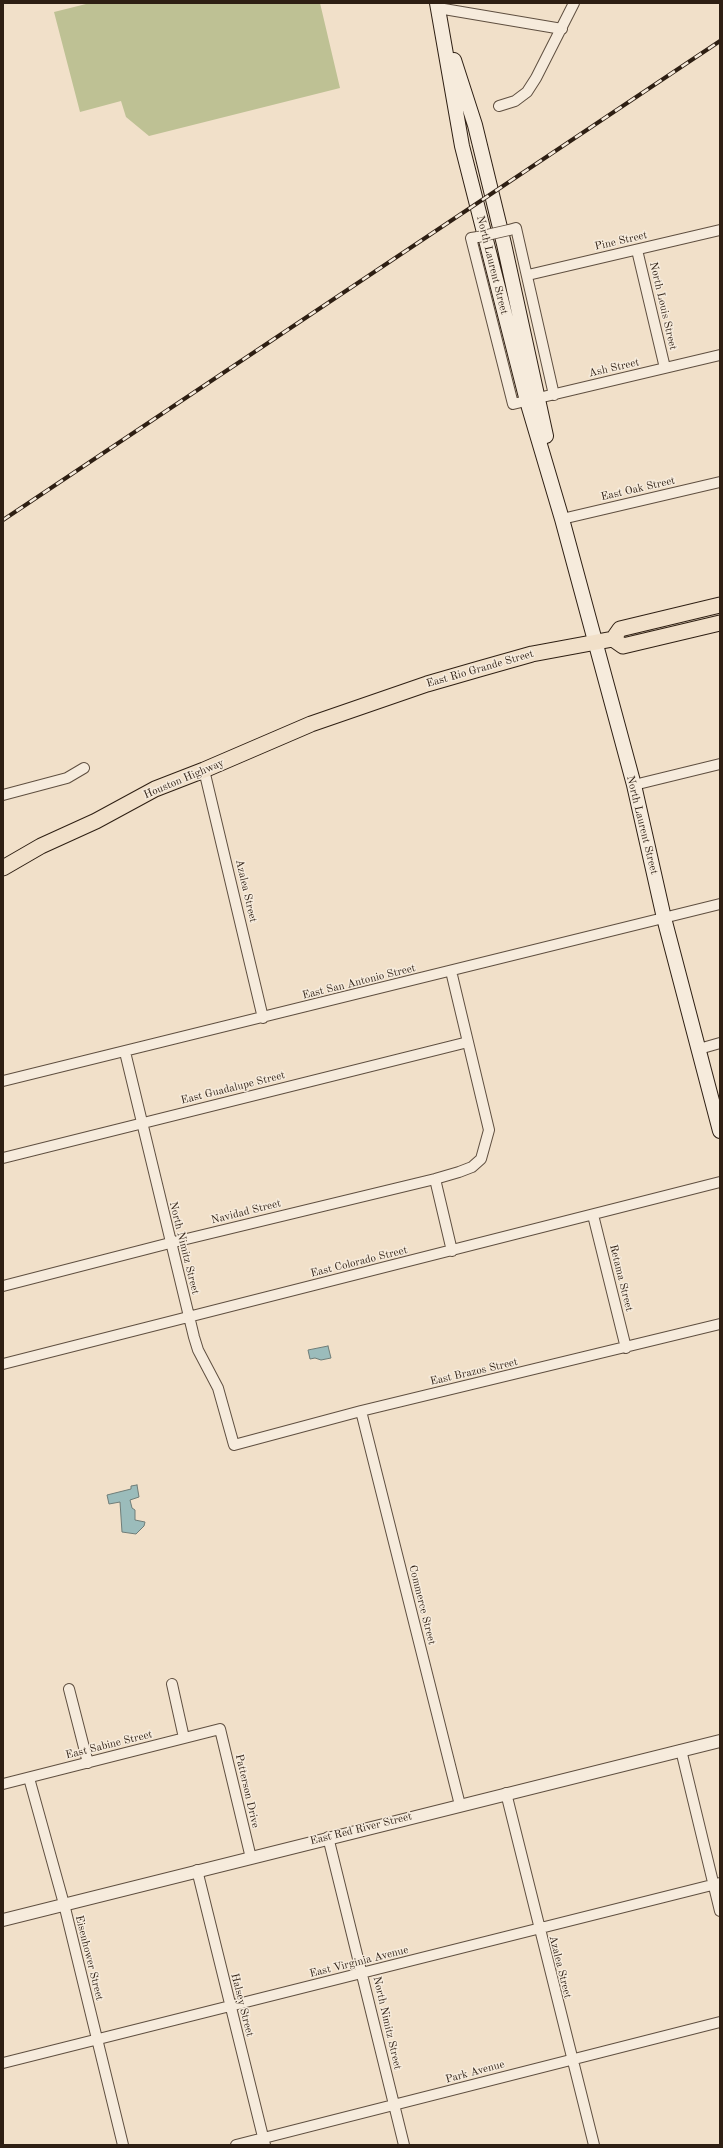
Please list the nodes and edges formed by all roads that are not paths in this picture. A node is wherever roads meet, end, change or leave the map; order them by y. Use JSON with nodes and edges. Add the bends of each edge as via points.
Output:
{"nodes":[{"id":1,"x":574,"y":3,"type":"edge"},
{"id":2,"x":437,"y":6,"type":"edge"},
{"id":3,"x":562,"y":29,"type":"junction"},
{"id":4,"x":499,"y":106,"type":"dead end"},
{"id":5,"x":720,"y":230,"type":"edge"},
{"id":6,"x":638,"y":250,"type":"junction"},
{"id":7,"x":528,"y":275,"type":"junction"},
{"id":8,"x":720,"y":355,"type":"edge"},
{"id":9,"x":665,"y":368,"type":"junction"},
{"id":10,"x":554,"y":395,"type":"junction"},
{"id":11,"x":526,"y":401,"type":"junction"},
{"id":12,"x":720,"y":482,"type":"edge"},
{"id":13,"x":562,"y":519,"type":"junction"},
{"id":14,"x":720,"y":605,"type":"edge"},
{"id":15,"x":720,"y":623,"type":"edge"},
{"id":16,"x":613,"y":639,"type":"junction"},
{"id":17,"x":595,"y":643,"type":"junction"},
{"id":18,"x":349,"y":710,"type":"joint"},
{"id":19,"x":720,"y":764,"type":"edge"},
{"id":20,"x":84,"y":768,"type":"dead end"},
{"id":21,"x":204,"y":770,"type":"junction"},
{"id":22,"x":634,"y":786,"type":"junction"},
{"id":23,"x":3,"y":795,"type":"edge"},
{"id":24,"x":3,"y":868,"type":"edge"},
{"id":25,"x":720,"y":904,"type":"edge"},
{"id":26,"x":664,"y":918,"type":"junction"},
{"id":27,"x":451,"y":971,"type":"junction"},
{"id":28,"x":264,"y":1018,"type":"junction"},
{"id":29,"x":468,"y":1042,"type":"junction"},
{"id":30,"x":720,"y":1043,"type":"edge"},
{"id":31,"x":699,"y":1049,"type":"junction"},
{"id":32,"x":125,"y":1052,"type":"junction"},
{"id":33,"x":3,"y":1081,"type":"edge"},
{"id":34,"x":142,"y":1123,"type":"junction"},
{"id":35,"x":720,"y":1131,"type":"edge"},
{"id":36,"x":3,"y":1158,"type":"edge"},
{"id":37,"x":435,"y":1179,"type":"junction"},
{"id":38,"x":720,"y":1182,"type":"edge"},
{"id":39,"x":593,"y":1215,"type":"junction"},
{"id":40,"x":170,"y":1243,"type":"junction"},
{"id":41,"x":452,"y":1251,"type":"junction"},
{"id":42,"x":3,"y":1286,"type":"edge"},
{"id":43,"x":189,"y":1317,"type":"junction"},
{"id":44,"x":720,"y":1324,"type":"edge"},
{"id":45,"x":626,"y":1348,"type":"junction"},
{"id":46,"x":3,"y":1364,"type":"edge"},
{"id":47,"x":361,"y":1411,"type":"junction"},
{"id":48,"x":234,"y":1445,"type":"joint"},
{"id":49,"x":172,"y":1684,"type":"dead end"},
{"id":50,"x":69,"y":1689,"type":"dead end"},
{"id":51,"x":220,"y":1729,"type":"joint"},
{"id":52,"x":184,"y":1738,"type":"junction"},
{"id":53,"x":720,"y":1741,"type":"edge"},
{"id":54,"x":681,"y":1750,"type":"junction"},
{"id":55,"x":88,"y":1763,"type":"junction"},
{"id":56,"x":29,"y":1778,"type":"junction"},
{"id":57,"x":3,"y":1784,"type":"edge"},
{"id":58,"x":506,"y":1793,"type":"junction"},
{"id":59,"x":460,"y":1805,"type":"junction"},
{"id":60,"x":328,"y":1837,"type":"junction"},
{"id":61,"x":251,"y":1858,"type":"junction"},
{"id":62,"x":197,"y":1870,"type":"junction"},
{"id":63,"x":717,"y":1883,"type":"edge"},
{"id":64,"x":64,"y":1904,"type":"junction"},
{"id":65,"x":720,"y":1911,"type":"edge"},
{"id":66,"x":3,"y":1920,"type":"edge"},
{"id":67,"x":538,"y":1928,"type":"junction"},
{"id":68,"x":363,"y":1973,"type":"junction"},
{"id":69,"x":230,"y":2006,"type":"junction"},
{"id":70,"x":720,"y":2022,"type":"edge"},
{"id":71,"x":97,"y":2041,"type":"junction"},
{"id":72,"x":571,"y":2060,"type":"junction"},
{"id":73,"x":3,"y":2063,"type":"edge"},
{"id":74,"x":394,"y":2106,"type":"junction"},
{"id":75,"x":264,"y":2141,"type":"edge"},
{"id":76,"x":123,"y":2145,"type":"edge"},
{"id":77,"x":236,"y":2145,"type":"edge"},
{"id":78,"x":404,"y":2145,"type":"edge"},
{"id":79,"x":594,"y":2145,"type":"edge"}],
"edges":[{"from":1,"to":3,"type":"street"},
{"from":2,"to":3,"type":"street"},
{"from":2,"to":11,"type":"main road","name":"North Laurent Street","via":[[475,126],[504,244]]},
{"from":3,"to":4,"type":"street","via":[[527,92],[516,101]]},
{"from":5,"to":6,"type":"street","name":"Pine Street"},
{"from":6,"to":7,"type":"street","name":"Pine Street"},
{"from":6,"to":9,"type":"street","name":"North Louis Street"},
{"from":7,"to":10,"type":"street"},
{"from":7,"to":11,"type":"street","bridge":true,"via":[[516,228],[471,238]]},
{"from":8,"to":9,"type":"street","name":"Ash Street"},
{"from":9,"to":10,"type":"street","name":"Ash Street"},
{"from":10,"to":11,"type":"street","name":"Ash Street"},
{"from":11,"to":13,"type":"main road","name":"North Laurent Street"},
{"from":12,"to":13,"type":"street","name":"East Oak Street"},
{"from":13,"to":17,"type":"main road","name":"North Laurent Street"},
{"from":14,"to":16,"type":"main road","name":"East Rio Grande Street","via":[[620,629]]},
{"from":15,"to":16,"type":"main road","name":"East Rio Grande Street","via":[[622,646]]},
{"from":16,"to":17,"type":"main road","name":"East Rio Grande Street"},
{"from":17,"to":18,"type":"main road","name":"East Rio Grande Street","via":[[532,654],[427,684]]},
{"from":17,"to":22,"type":"main road","name":"North Laurent Street"},
{"from":18,"to":21,"type":"main road","name":"Houston Highway"},
{"from":19,"to":22,"type":"street"},
{"from":20,"to":23,"type":"street","via":[[67,778]]},
{"from":21,"to":24,"type":"main road","name":"Houston Highway","via":[[156,789],[96,821],[41,846]]},
{"from":21,"to":28,"type":"street","name":"Azalea Street"},
{"from":22,"to":26,"type":"main road","name":"North Laurent Street"},
{"from":25,"to":26,"type":"street","name":"East San Antonio Street"},
{"from":26,"to":27,"type":"street","name":"East San Antonio Street"},
{"from":26,"to":31,"type":"main road","name":"North Laurent Street"},
{"from":27,"to":28,"type":"street","name":"East San Antonio Street"},
{"from":27,"to":29,"type":"street"},
{"from":28,"to":32,"type":"street","name":"East San Antonio Street"},
{"from":29,"to":34,"type":"street","name":"East Guadalupe Street"},
{"from":29,"to":37,"type":"street","name":"Navidad Street","via":[[489,1130],[485,1149],[481,1159],[472,1167]]},
{"from":30,"to":31,"type":"street"},
{"from":31,"to":35,"type":"main road","name":"North Laurent Street"},
{"from":32,"to":33,"type":"street","name":"East San Antonio Street"},
{"from":32,"to":34,"type":"street","name":"North Nimitz Street"},
{"from":34,"to":36,"type":"street","name":"East Guadalupe Street"},
{"from":34,"to":40,"type":"street","name":"North Nimitz Street"},
{"from":37,"to":40,"type":"street","name":"Navidad Street"},
{"from":37,"to":41,"type":"street"},
{"from":38,"to":39,"type":"street","name":"East Colorado Street"},
{"from":39,"to":41,"type":"street","name":"East Colorado Street"},
{"from":39,"to":45,"type":"street","name":"Retama Street"},
{"from":40,"to":42,"type":"street","name":"Navidad Street"},
{"from":40,"to":43,"type":"street","name":"North Nimitz Street"},
{"from":41,"to":43,"type":"street","name":"East Colorado Street"},
{"from":43,"to":46,"type":"street","name":"East Colorado Street"},
{"from":43,"to":48,"type":"street","name":"North Nimitz Street","via":[[198,1350],[218,1388]]},
{"from":44,"to":45,"type":"street","name":"East Brazos Street"},
{"from":45,"to":47,"type":"street","name":"East Brazos Street"},
{"from":47,"to":48,"type":"street","name":"East Brazos Street"},
{"from":47,"to":59,"type":"street","name":"Commerce Street"},
{"from":49,"to":52,"type":"street"},
{"from":50,"to":55,"type":"street"},
{"from":51,"to":52,"type":"street","name":"East Sabine Street"},
{"from":51,"to":61,"type":"street","name":"Patterson Drive"},
{"from":52,"to":55,"type":"street","name":"East Sabine Street"},
{"from":53,"to":54,"type":"street","name":"East Red River Street"},
{"from":54,"to":58,"type":"street","name":"East Red River Street"},
{"from":54,"to":63,"type":"street"},
{"from":55,"to":56,"type":"street","name":"East Sabine Street"},
{"from":56,"to":57,"type":"street","name":"East Sabine Street"},
{"from":56,"to":64,"type":"street","name":"Eisenhower Street"},
{"from":58,"to":59,"type":"street","name":"East Red River Street"},
{"from":58,"to":67,"type":"street","name":"Azalea Street"},
{"from":59,"to":60,"type":"street","name":"East Red River Street"},
{"from":60,"to":61,"type":"street","name":"East Red River Street"},
{"from":60,"to":68,"type":"street","name":"North Nimitz Street"},
{"from":61,"to":62,"type":"street","name":"East Red River Street"},
{"from":62,"to":64,"type":"street","name":"East Red River Street"},
{"from":62,"to":69,"type":"street","name":"Halsey Street"},
{"from":63,"to":65,"type":"street"},
{"from":63,"to":67,"type":"street","name":"East Virginia Avenue"},
{"from":64,"to":66,"type":"street","name":"East Red River Street"},
{"from":64,"to":71,"type":"street","name":"Eisenhower Street"},
{"from":67,"to":68,"type":"street","name":"East Virginia Avenue"},
{"from":67,"to":72,"type":"street","name":"Azalea Street"},
{"from":68,"to":69,"type":"street","name":"East Virginia Avenue"},
{"from":68,"to":74,"type":"street","name":"North Nimitz Street"},
{"from":69,"to":71,"type":"street","name":"East Virginia Avenue"},
{"from":69,"to":75,"type":"street","name":"Halsey Street"},
{"from":70,"to":72,"type":"street","name":"Park Avenue"},
{"from":71,"to":73,"type":"street","name":"East Virginia Avenue"},
{"from":71,"to":76,"type":"street","name":"Eisenhower Street"},
{"from":72,"to":74,"type":"street","name":"Park Avenue"},
{"from":72,"to":79,"type":"street","name":"Azalea Street"},
{"from":74,"to":75,"type":"street","name":"Park Avenue"},
{"from":74,"to":78,"type":"street","name":"North Nimitz Street"},
{"from":75,"to":77,"type":"street","name":"Park Avenue"}]}
